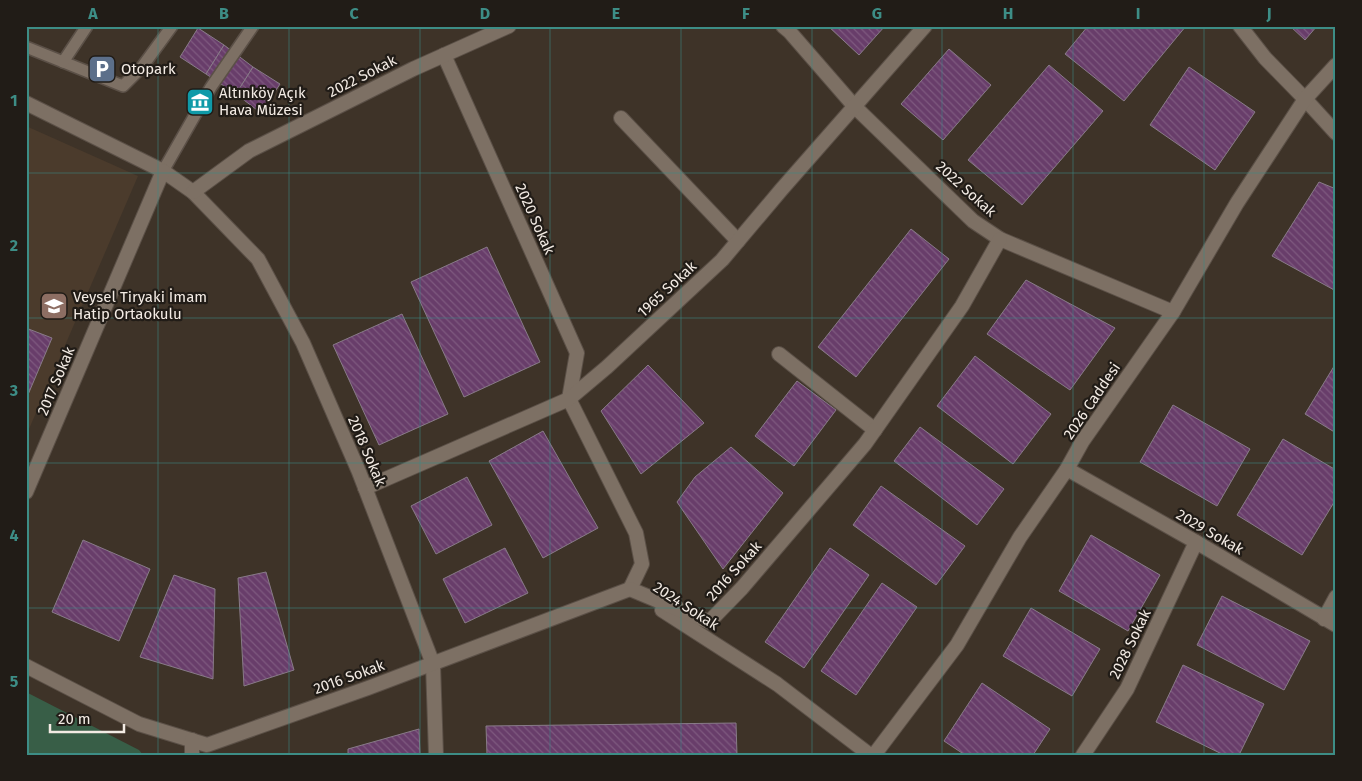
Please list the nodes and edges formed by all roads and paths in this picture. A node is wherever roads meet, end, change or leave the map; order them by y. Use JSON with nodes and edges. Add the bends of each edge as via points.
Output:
{"nodes":[{"id":1,"x":87,"y":26,"type":"edge"},
{"id":2,"x":172,"y":26,"type":"edge"},
{"id":3,"x":253,"y":26,"type":"edge"},
{"id":4,"x":508,"y":26,"type":"edge"},
{"id":5,"x":783,"y":26,"type":"edge"},
{"id":6,"x":925,"y":26,"type":"edge"},
{"id":7,"x":1240,"y":26,"type":"edge"},
{"id":8,"x":26,"y":47,"type":"edge"},
{"id":9,"x":444,"y":55,"type":"junction"},
{"id":10,"x":63,"y":62,"type":"junction"},
{"id":11,"x":1336,"y":65,"type":"edge"},
{"id":12,"x":1305,"y":99,"type":"junction"},
{"id":13,"x":26,"y":103,"type":"edge"},
{"id":14,"x":854,"y":107,"type":"junction"},
{"id":15,"x":621,"y":118,"type":"dead end"},
{"id":16,"x":1336,"y":133,"type":"edge"},
{"id":17,"x":162,"y":172,"type":"junction"},
{"id":18,"x":193,"y":192,"type":"junction"},
{"id":19,"x":1000,"y":239,"type":"junction"},
{"id":20,"x":738,"y":241,"type":"junction"},
{"id":21,"x":1173,"y":312,"type":"junction"},
{"id":22,"x":779,"y":354,"type":"dead end"},
{"id":23,"x":569,"y":399,"type":"junction"},
{"id":24,"x":875,"y":430,"type":"junction"},
{"id":25,"x":1067,"y":469,"type":"junction"},
{"id":26,"x":365,"y":488,"type":"junction"},
{"id":27,"x":26,"y":492,"type":"edge"},
{"id":28,"x":1196,"y":542,"type":"junction"},
{"id":29,"x":630,"y":589,"type":"junction"},
{"id":30,"x":1336,"y":597,"type":"edge"},
{"id":31,"x":1330,"y":622,"type":"edge"},
{"id":32,"x":433,"y":664,"type":"junction"},
{"id":33,"x":26,"y":666,"type":"edge"},
{"id":34,"x":192,"y":740,"type":"junction"},
{"id":35,"x":192,"y":755,"type":"edge"},
{"id":36,"x":436,"y":755,"type":"edge"},
{"id":37,"x":870,"y":755,"type":"edge"},
{"id":38,"x":874,"y":755,"type":"edge"},
{"id":39,"x":1083,"y":755,"type":"edge"}],
"edges":[{"from":1,"to":10,"type":"lane"},
{"from":2,"to":10,"type":"lane","via":[[142,67],[122,86]]},
{"from":3,"to":17,"type":"lane","via":[[211,87]]},
{"from":4,"to":9,"type":"street","name":"2022 Sokak"},
{"from":5,"to":14,"type":"street","name":"2022 Sokak"},
{"from":6,"to":14,"type":"street","name":"1965 Sokak"},
{"from":7,"to":12,"type":"street","via":[[1265,58]]},
{"from":8,"to":10,"type":"lane"},
{"from":9,"to":18,"type":"street","name":"2022 Sokak","via":[[249,151]]},
{"from":9,"to":23,"type":"street","name":"2020 Sokak","via":[[577,353]]},
{"from":11,"to":12,"type":"street","name":"2026 Caddesi"},
{"from":12,"to":16,"type":"street"},
{"from":12,"to":21,"type":"street","name":"2026 Caddesi","via":[[1237,203]]},
{"from":13,"to":17,"type":"street"},
{"from":14,"to":19,"type":"street","name":"2022 Sokak","via":[[973,220]]},
{"from":14,"to":20,"type":"street","name":"1965 Sokak"},
{"from":15,"to":20,"type":"street"},
{"from":17,"to":18,"type":"street"},
{"from":17,"to":27,"type":"street","name":"2017 Sokak"},
{"from":18,"to":26,"type":"street","name":"2018 Sokak","via":[[258,259],[303,343]]},
{"from":19,"to":21,"type":"street","name":"2022 Sokak"},
{"from":19,"to":24,"type":"street","name":"2016 Sokak","via":[[962,306]]},
{"from":20,"to":23,"type":"street","name":"1965 Sokak","via":[[722,260]]},
{"from":21,"to":25,"type":"street","name":"2026 Caddesi","via":[[1082,442]]},
{"from":22,"to":24,"type":"street"},
{"from":23,"to":26,"type":"street","name":"1965 Sokak"},
{"from":23,"to":29,"type":"street","name":"2024 Sokak","via":[[636,533],[642,564]]},
{"from":24,"to":29,"type":"street","name":"2016 Sokak","via":[[742,588],[709,622]]},
{"from":25,"to":28,"type":"street","name":"2029 Sokak"},
{"from":25,"to":38,"type":"street","name":"2026 Caddesi","via":[[1020,537],[956,645]]},
{"from":26,"to":32,"type":"street","name":"2018 Sokak"},
{"from":28,"to":31,"type":"street","name":"2029 Sokak"},
{"from":28,"to":39,"type":"street","name":"2028 Sokak","via":[[1127,689]]},
{"from":29,"to":32,"type":"street","name":"2016 Sokak"},
{"from":29,"to":37,"type":"street","name":"2024 Sokak","via":[[777,684]]},
{"from":30,"to":31,"type":"street"},
{"from":32,"to":34,"type":"street","name":"2016 Sokak","via":[[207,745]]},
{"from":32,"to":36,"type":"street","name":"2018 Sokak"},
{"from":33,"to":34,"type":"street","name":"2016 Sokak","via":[[139,724]]},
{"from":34,"to":35,"type":"street"}]}
